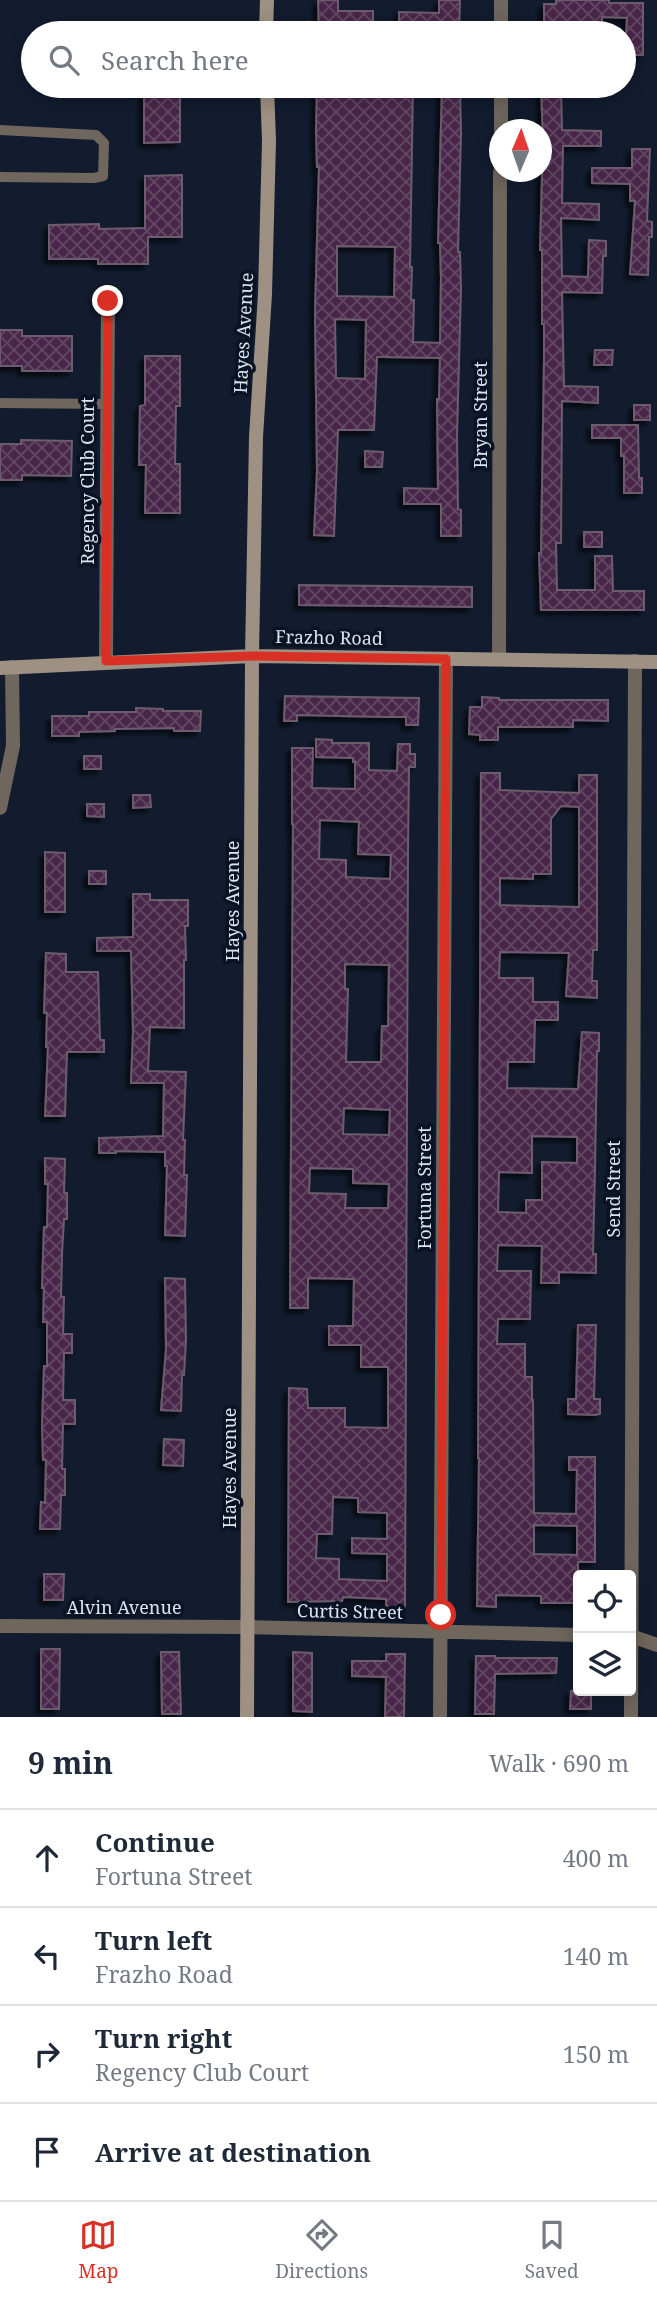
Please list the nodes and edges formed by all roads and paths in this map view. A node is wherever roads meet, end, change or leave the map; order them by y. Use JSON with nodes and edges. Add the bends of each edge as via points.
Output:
{"nodes":[{"id":1,"x":267,"y":0,"type":"edge"},
{"id":2,"x":501,"y":0,"type":"edge"},
{"id":3,"x":267,"y":21,"type":"edge"},
{"id":4,"x":501,"y":21,"type":"edge"},
{"id":5,"x":268,"y":98,"type":"edge"},
{"id":6,"x":501,"y":98,"type":"edge"},
{"id":7,"x":501,"y":119,"type":"edge"},
{"id":8,"x":0,"y":130,"type":"edge"},
{"id":9,"x":0,"y":177,"type":"edge"},
{"id":10,"x":500,"y":182,"type":"edge"},
{"id":11,"x":108,"y":301,"type":"dead end"},
{"id":12,"x":0,"y":403,"type":"edge"},
{"id":13,"x":107,"y":404,"type":"junction"},
{"id":14,"x":252,"y":656,"type":"junction"},
{"id":15,"x":446,"y":659,"type":"junction"},
{"id":16,"x":499,"y":659,"type":"junction"},
{"id":17,"x":106,"y":661,"type":"junction"},
{"id":18,"x":635,"y":661,"type":"junction"},
{"id":19,"x":657,"y":662,"type":"edge"},
{"id":20,"x":6,"y":668,"type":"edge"},
{"id":21,"x":0,"y":808,"type":"edge"},
{"id":22,"x":0,"y":1626,"type":"edge"},
{"id":23,"x":247,"y":1627,"type":"junction"},
{"id":24,"x":441,"y":1632,"type":"junction"},
{"id":25,"x":631,"y":1633,"type":"edge"},
{"id":26,"x":573,"y":1635,"type":"edge"},
{"id":27,"x":636,"y":1638,"type":"edge"},
{"id":28,"x":657,"y":1645,"type":"edge"},
{"id":29,"x":631,"y":1696,"type":"edge"},
{"id":30,"x":247,"y":1717,"type":"edge"},
{"id":31,"x":440,"y":1717,"type":"edge"},
{"id":32,"x":631,"y":1717,"type":"edge"}],
"edges":[{"from":1,"to":3,"type":"street"},
{"from":2,"to":4,"type":"street"},
{"from":5,"to":14,"type":"street","name":"Hayes Avenue"},
{"from":6,"to":7,"type":"street"},
{"from":8,"to":9,"type":"lane","via":[[96,135],[104,143],[103,176]]},
{"from":10,"to":16,"type":"street","name":"Bryan Street"},
{"from":11,"to":13,"type":"street","name":"Regency Club Court"},
{"from":12,"to":13,"type":"lane"},
{"from":13,"to":17,"type":"street","name":"Regency Club Court"},
{"from":14,"to":15,"type":"street","name":"Frazho Road"},
{"from":14,"to":17,"type":"street","name":"Frazho Road"},
{"from":14,"to":23,"type":"street","name":"Hayes Avenue"},
{"from":15,"to":16,"type":"street","name":"Frazho Road"},
{"from":15,"to":24,"type":"street","name":"Fortuna Street"},
{"from":16,"to":18,"type":"street","name":"Frazho Road"},
{"from":17,"to":20,"type":"street","name":"Frazho Road"},
{"from":18,"to":19,"type":"street","name":"Frazho Road"},
{"from":18,"to":25,"type":"street","name":"Send Street"},
{"from":20,"to":21,"type":"street","via":[[12,746]]},
{"from":22,"to":23,"type":"street","name":"Alvin Avenue"},
{"from":23,"to":24,"type":"street","name":"Curtis Street"},
{"from":23,"to":30,"type":"street","name":"Hayes Avenue"},
{"from":24,"to":26,"type":"street","name":"Curtis Street"},
{"from":24,"to":31,"type":"street","name":"Fortuna Street"},
{"from":27,"to":28,"type":"street"},
{"from":29,"to":32,"type":"street","name":"Send Street"}]}
